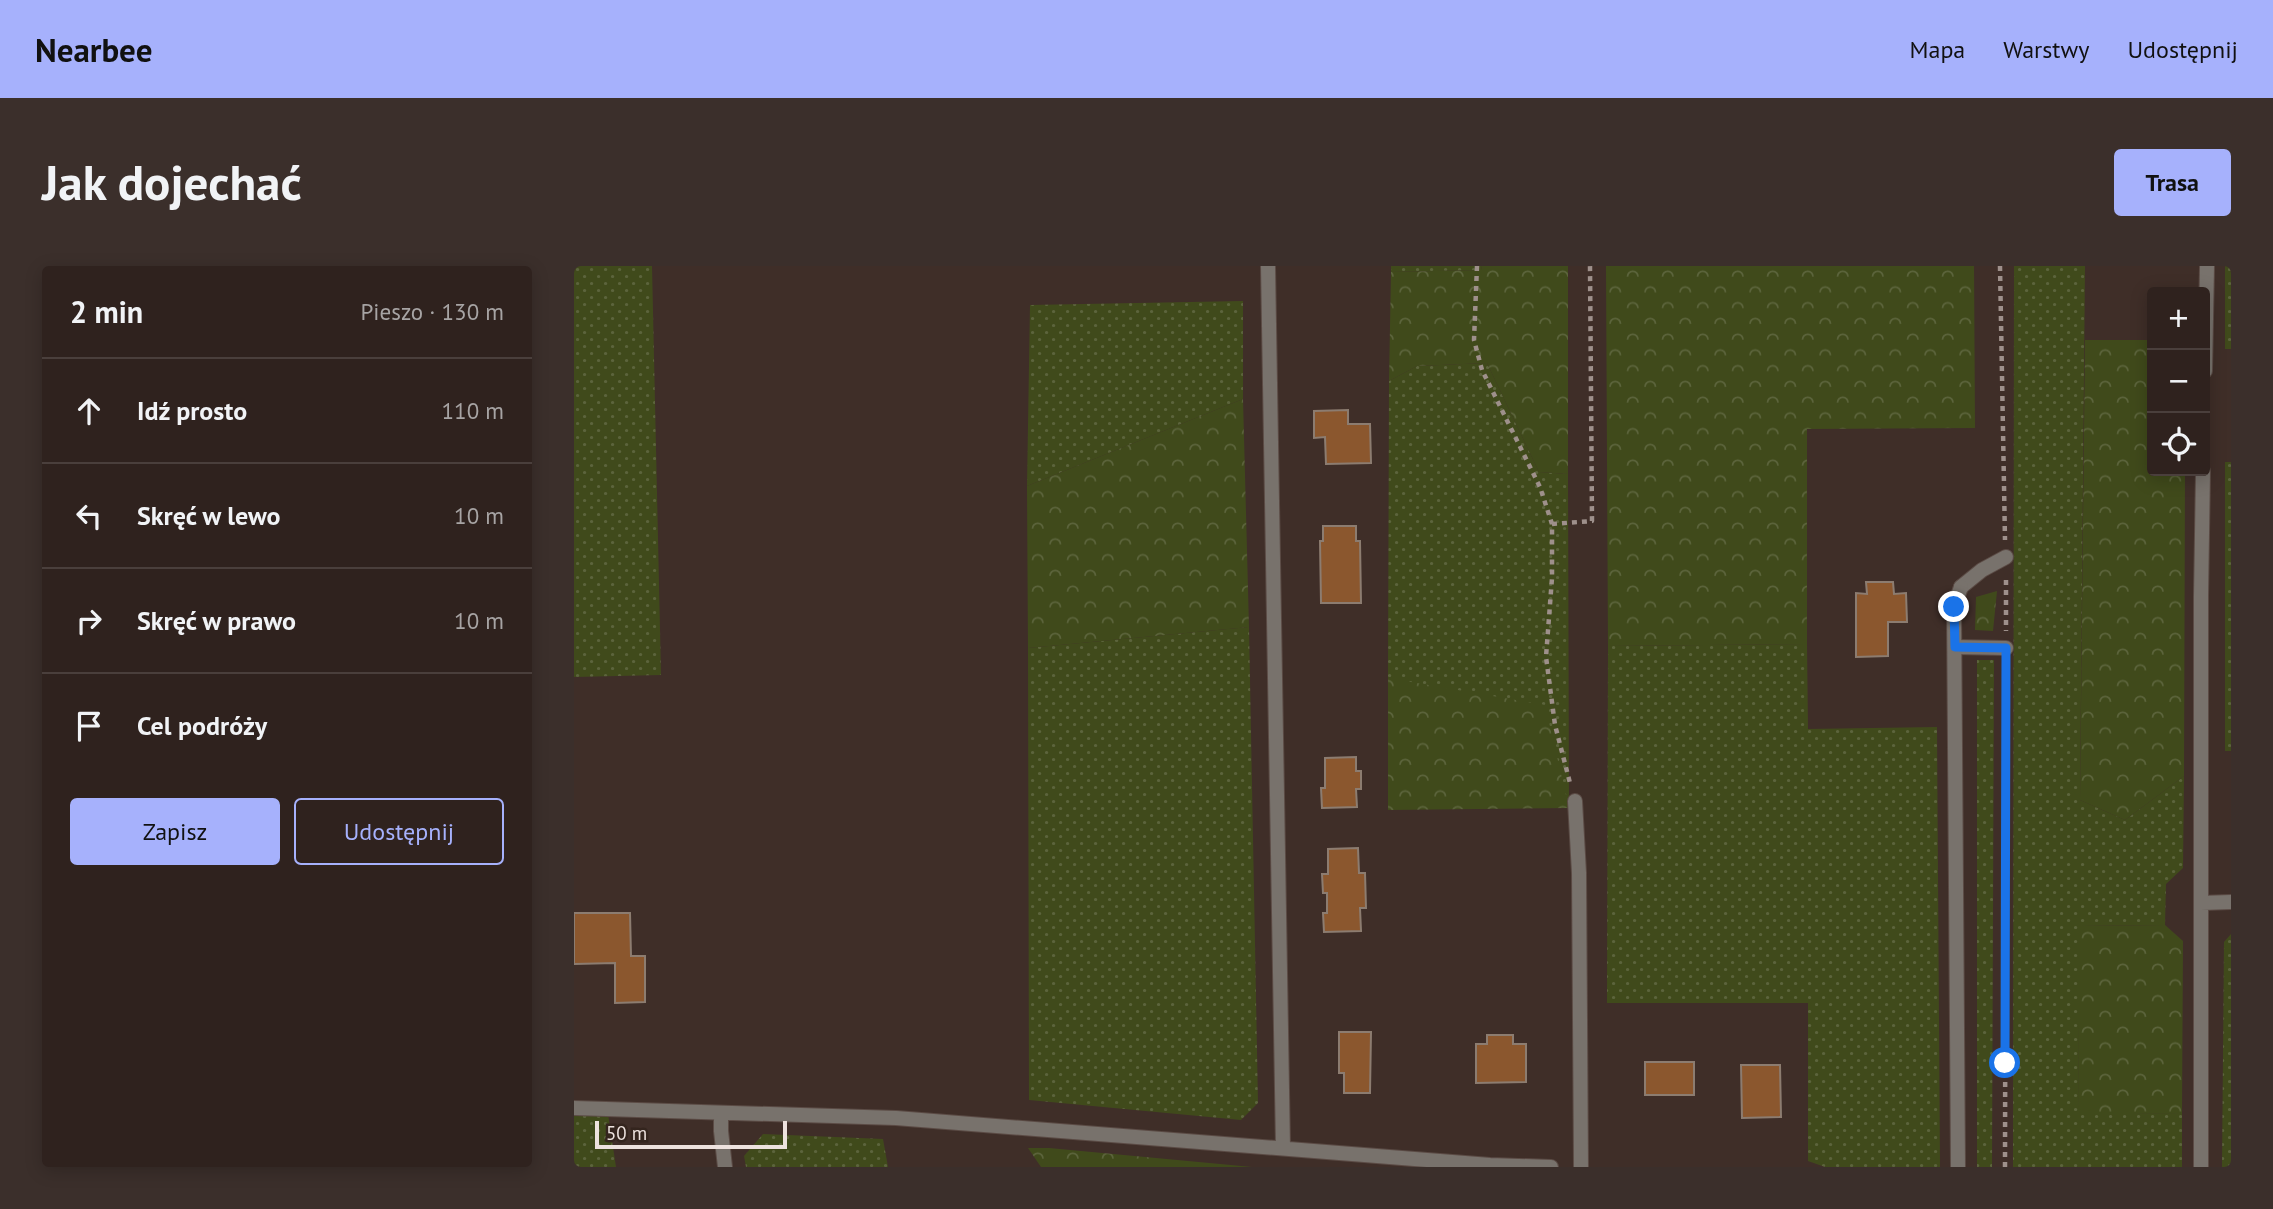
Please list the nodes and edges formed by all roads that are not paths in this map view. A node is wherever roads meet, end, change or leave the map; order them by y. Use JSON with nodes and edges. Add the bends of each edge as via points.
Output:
{"nodes":[{"id":1,"x":1268,"y":266,"type":"edge"},
{"id":2,"x":2207,"y":266,"type":"edge"},
{"id":3,"x":2205,"y":350,"type":"edge"},
{"id":4,"x":2203,"y":476,"type":"edge"},
{"id":5,"x":2006,"y":557,"type":"road end"},
{"id":6,"x":1955,"y":647,"type":"junction"},
{"id":7,"x":2006,"y":648,"type":"road end"},
{"id":8,"x":1574,"y":801,"type":"road end"},
{"id":9,"x":2231,"y":902,"type":"edge"},
{"id":10,"x":2201,"y":903,"type":"junction"},
{"id":11,"x":574,"y":1108,"type":"edge"},
{"id":12,"x":721,"y":1113,"type":"junction"},
{"id":13,"x":1283,"y":1148,"type":"junction"},
{"id":14,"x":726,"y":1167,"type":"edge"},
{"id":15,"x":1551,"y":1167,"type":"edge"},
{"id":16,"x":1581,"y":1167,"type":"edge"},
{"id":17,"x":1958,"y":1167,"type":"edge"},
{"id":18,"x":2201,"y":1167,"type":"edge"}],
"edges":[{"from":1,"to":13,"type":"street"},
{"from":2,"to":3,"type":"street"},
{"from":4,"to":10,"type":"street"},
{"from":5,"to":6,"type":"street","via":[[1961,587],[1954,607]]},
{"from":6,"to":7,"type":"street"},
{"from":6,"to":17,"type":"street"},
{"from":8,"to":16,"type":"street","via":[[1579,873]]},
{"from":9,"to":10,"type":"street"},
{"from":10,"to":18,"type":"street"},
{"from":11,"to":12,"type":"street"},
{"from":12,"to":13,"type":"street","via":[[876,1117]]},
{"from":12,"to":14,"type":"street"},
{"from":13,"to":15,"type":"street"}]}
